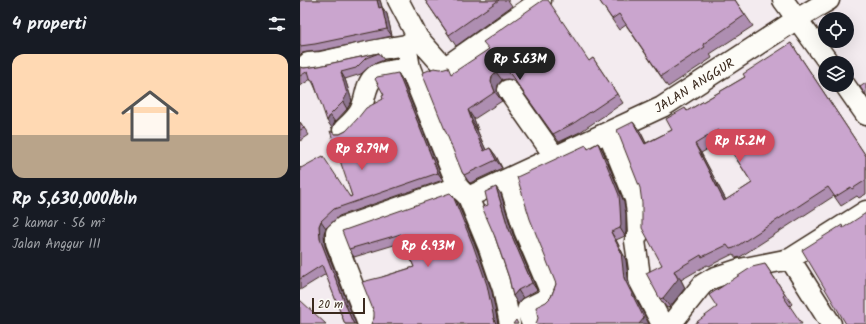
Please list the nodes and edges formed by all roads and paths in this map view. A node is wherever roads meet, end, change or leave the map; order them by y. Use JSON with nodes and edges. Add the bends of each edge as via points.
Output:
{"nodes":[{"id":1,"x":398,"y":0,"type":"edge"},
{"id":2,"x":541,"y":0,"type":"edge"},
{"id":3,"x":783,"y":0,"type":"edge"},
{"id":4,"x":829,"y":0,"type":"edge"},
{"id":5,"x":797,"y":19,"type":"junction"},
{"id":6,"x":412,"y":42,"type":"junction"},
{"id":7,"x":824,"y":56,"type":"edge"},
{"id":8,"x":308,"y":63,"type":"dead end"},
{"id":9,"x":410,"y":68,"type":"junction"},
{"id":10,"x":508,"y":90,"type":"dead end"},
{"id":11,"x":850,"y":92,"type":"edge"},
{"id":12,"x":866,"y":115,"type":"edge"},
{"id":13,"x":343,"y":130,"type":"dead end"},
{"id":14,"x":608,"y":132,"type":"junction"},
{"id":15,"x":555,"y":157,"type":"junction"},
{"id":16,"x":508,"y":179,"type":"junction"},
{"id":17,"x":463,"y":192,"type":"junction"},
{"id":18,"x":866,"y":210,"type":"edge"},
{"id":19,"x":790,"y":259,"type":"junction"},
{"id":20,"x":368,"y":324,"type":"edge"},
{"id":21,"x":510,"y":324,"type":"edge"},
{"id":22,"x":532,"y":324,"type":"edge"},
{"id":23,"x":662,"y":324,"type":"edge"},
{"id":24,"x":671,"y":324,"type":"edge"},
{"id":25,"x":831,"y":324,"type":"edge"}],
"edges":[{"from":1,"to":6,"type":"street"},
{"from":2,"to":6,"type":"street","via":[[447,66],[443,66]]},
{"from":3,"to":5,"type":"street"},
{"from":4,"to":5,"type":"street","name":"JALAN ANGGUR"},
{"from":5,"to":7,"type":"street"},
{"from":5,"to":14,"type":"street","name":"JALAN ANGGUR","via":[[662,107]]},
{"from":6,"to":8,"type":"street"},
{"from":6,"to":9,"type":"street"},
{"from":9,"to":13,"type":"street","via":[[383,72],[370,81],[363,106]]},
{"from":9,"to":17,"type":"street"},
{"from":10,"to":15,"type":"street"},
{"from":11,"to":12,"type":"street"},
{"from":14,"to":15,"type":"street","name":"JALAN ANGGUR"},
{"from":14,"to":23,"type":"street","via":[[635,199],[638,234],[635,241],[639,280]]},
{"from":15,"to":16,"type":"street","name":"JALAN ANGGUR"},
{"from":16,"to":17,"type":"street","name":"JALAN ANGGUR","via":[[487,188]]},
{"from":16,"to":22,"type":"street","via":[[524,230],[550,291],[546,298],[528,308]]},
{"from":17,"to":20,"type":"street","name":"JALAN ANGGUR","via":[[343,227],[336,233],[336,242]]},
{"from":17,"to":21,"type":"street","via":[[489,248],[503,288]]},
{"from":18,"to":19,"type":"street"},
{"from":19,"to":24,"type":"street","via":[[745,268],[713,278],[703,284]]},
{"from":19,"to":25,"type":"street"}]}
